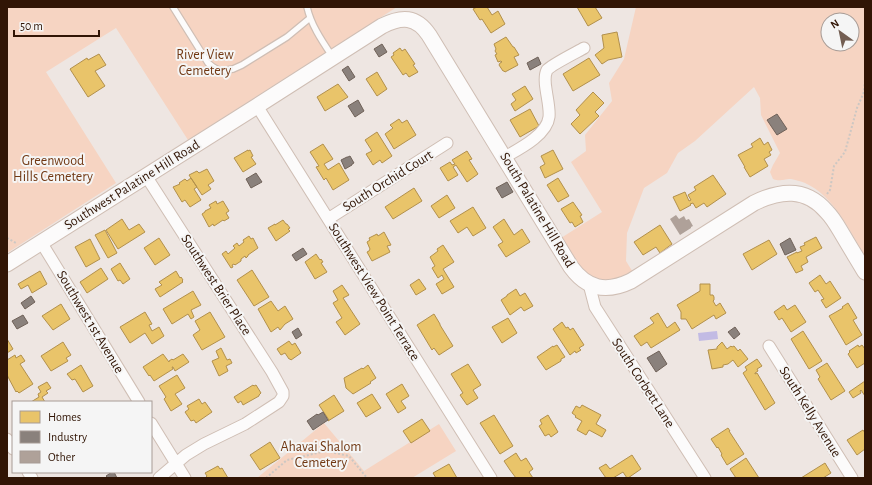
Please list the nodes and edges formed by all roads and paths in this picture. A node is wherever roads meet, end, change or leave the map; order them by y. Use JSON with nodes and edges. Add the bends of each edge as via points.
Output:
{"nodes":[{"id":1,"x":173,"y":7,"type":"edge"},
{"id":2,"x":307,"y":7,"type":"edge"},
{"id":3,"x":310,"y":18,"type":"junction"},
{"id":4,"x":584,"y":48,"type":"dead end"},
{"id":5,"x":333,"y":58,"type":"junction"},
{"id":6,"x":865,"y":80,"type":"edge"},
{"id":7,"x":258,"y":106,"type":"junction"},
{"id":8,"x":447,"y":143,"type":"dead end"},
{"id":9,"x":504,"y":157,"type":"junction"},
{"id":10,"x":146,"y":176,"type":"junction"},
{"id":11,"x":817,"y":202,"type":"junction"},
{"id":12,"x":328,"y":219,"type":"junction"},
{"id":13,"x":42,"y":242,"type":"junction"},
{"id":14,"x":7,"y":264,"type":"edge"},
{"id":15,"x":865,"y":272,"type":"edge"},
{"id":16,"x":589,"y":284,"type":"junction"},
{"id":17,"x":769,"y":346,"type":"dead end"},
{"id":18,"x":137,"y":401,"type":"edge"},
{"id":19,"x":152,"y":425,"type":"edge"},
{"id":20,"x":176,"y":463,"type":"junction"},
{"id":21,"x":159,"y":478,"type":"edge"},
{"id":22,"x":185,"y":478,"type":"edge"},
{"id":23,"x":266,"y":478,"type":"edge"},
{"id":24,"x":367,"y":478,"type":"edge"},
{"id":25,"x":491,"y":478,"type":"edge"},
{"id":26,"x":705,"y":478,"type":"edge"},
{"id":27,"x":852,"y":478,"type":"edge"}],
"edges":[{"from":1,"to":3,"type":"lane","via":[[208,63],[220,71],[242,65]]},
{"from":2,"to":3,"type":"lane"},
{"from":3,"to":5,"type":"lane"},
{"from":4,"to":9,"type":"street","via":[[547,70],[547,124],[538,136]]},
{"from":5,"to":7,"type":"street","name":"South Palatine Hill Road"},
{"from":5,"to":9,"type":"street","name":"South Palatine Hill Road","via":[[388,23],[409,19],[419,24],[430,35]]},
{"from":6,"to":11,"type":"path","via":[[864,92],[845,152],[834,166],[830,190]]},
{"from":7,"to":10,"type":"street","name":"Southwest Palatine Hill Road"},
{"from":7,"to":12,"type":"street","name":"Southwest View Point Terrace"},
{"from":8,"to":12,"type":"street","name":"South Orchid Court"},
{"from":9,"to":16,"type":"street","name":"South Palatine Hill Road","via":[[571,267]]},
{"from":10,"to":13,"type":"street","name":"Southwest Palatine Hill Road"},
{"from":10,"to":20,"type":"street","name":"Southwest Brier Place","via":[[283,392],[280,402],[259,416],[204,444]]},
{"from":11,"to":15,"type":"street","via":[[827,211]]},
{"from":11,"to":16,"type":"street","via":[[796,194],[771,196],[747,208],[631,281],[608,288]]},
{"from":12,"to":25,"type":"street","name":"Southwest View Point Terrace"},
{"from":13,"to":14,"type":"street","name":"Southwest Palatine Hill Road"},
{"from":13,"to":18,"type":"street","name":"Southwest 1st Avenue"},
{"from":16,"to":26,"type":"street","name":"South Corbett Lane","via":[[595,307]]},
{"from":17,"to":27,"type":"street","name":"South Kelly Avenue"},
{"from":19,"to":20,"type":"street"},
{"from":20,"to":21,"type":"street"},
{"from":20,"to":22,"type":"street"},
{"from":23,"to":24,"type":"path","via":[[287,460],[326,451],[349,456]]}]}
